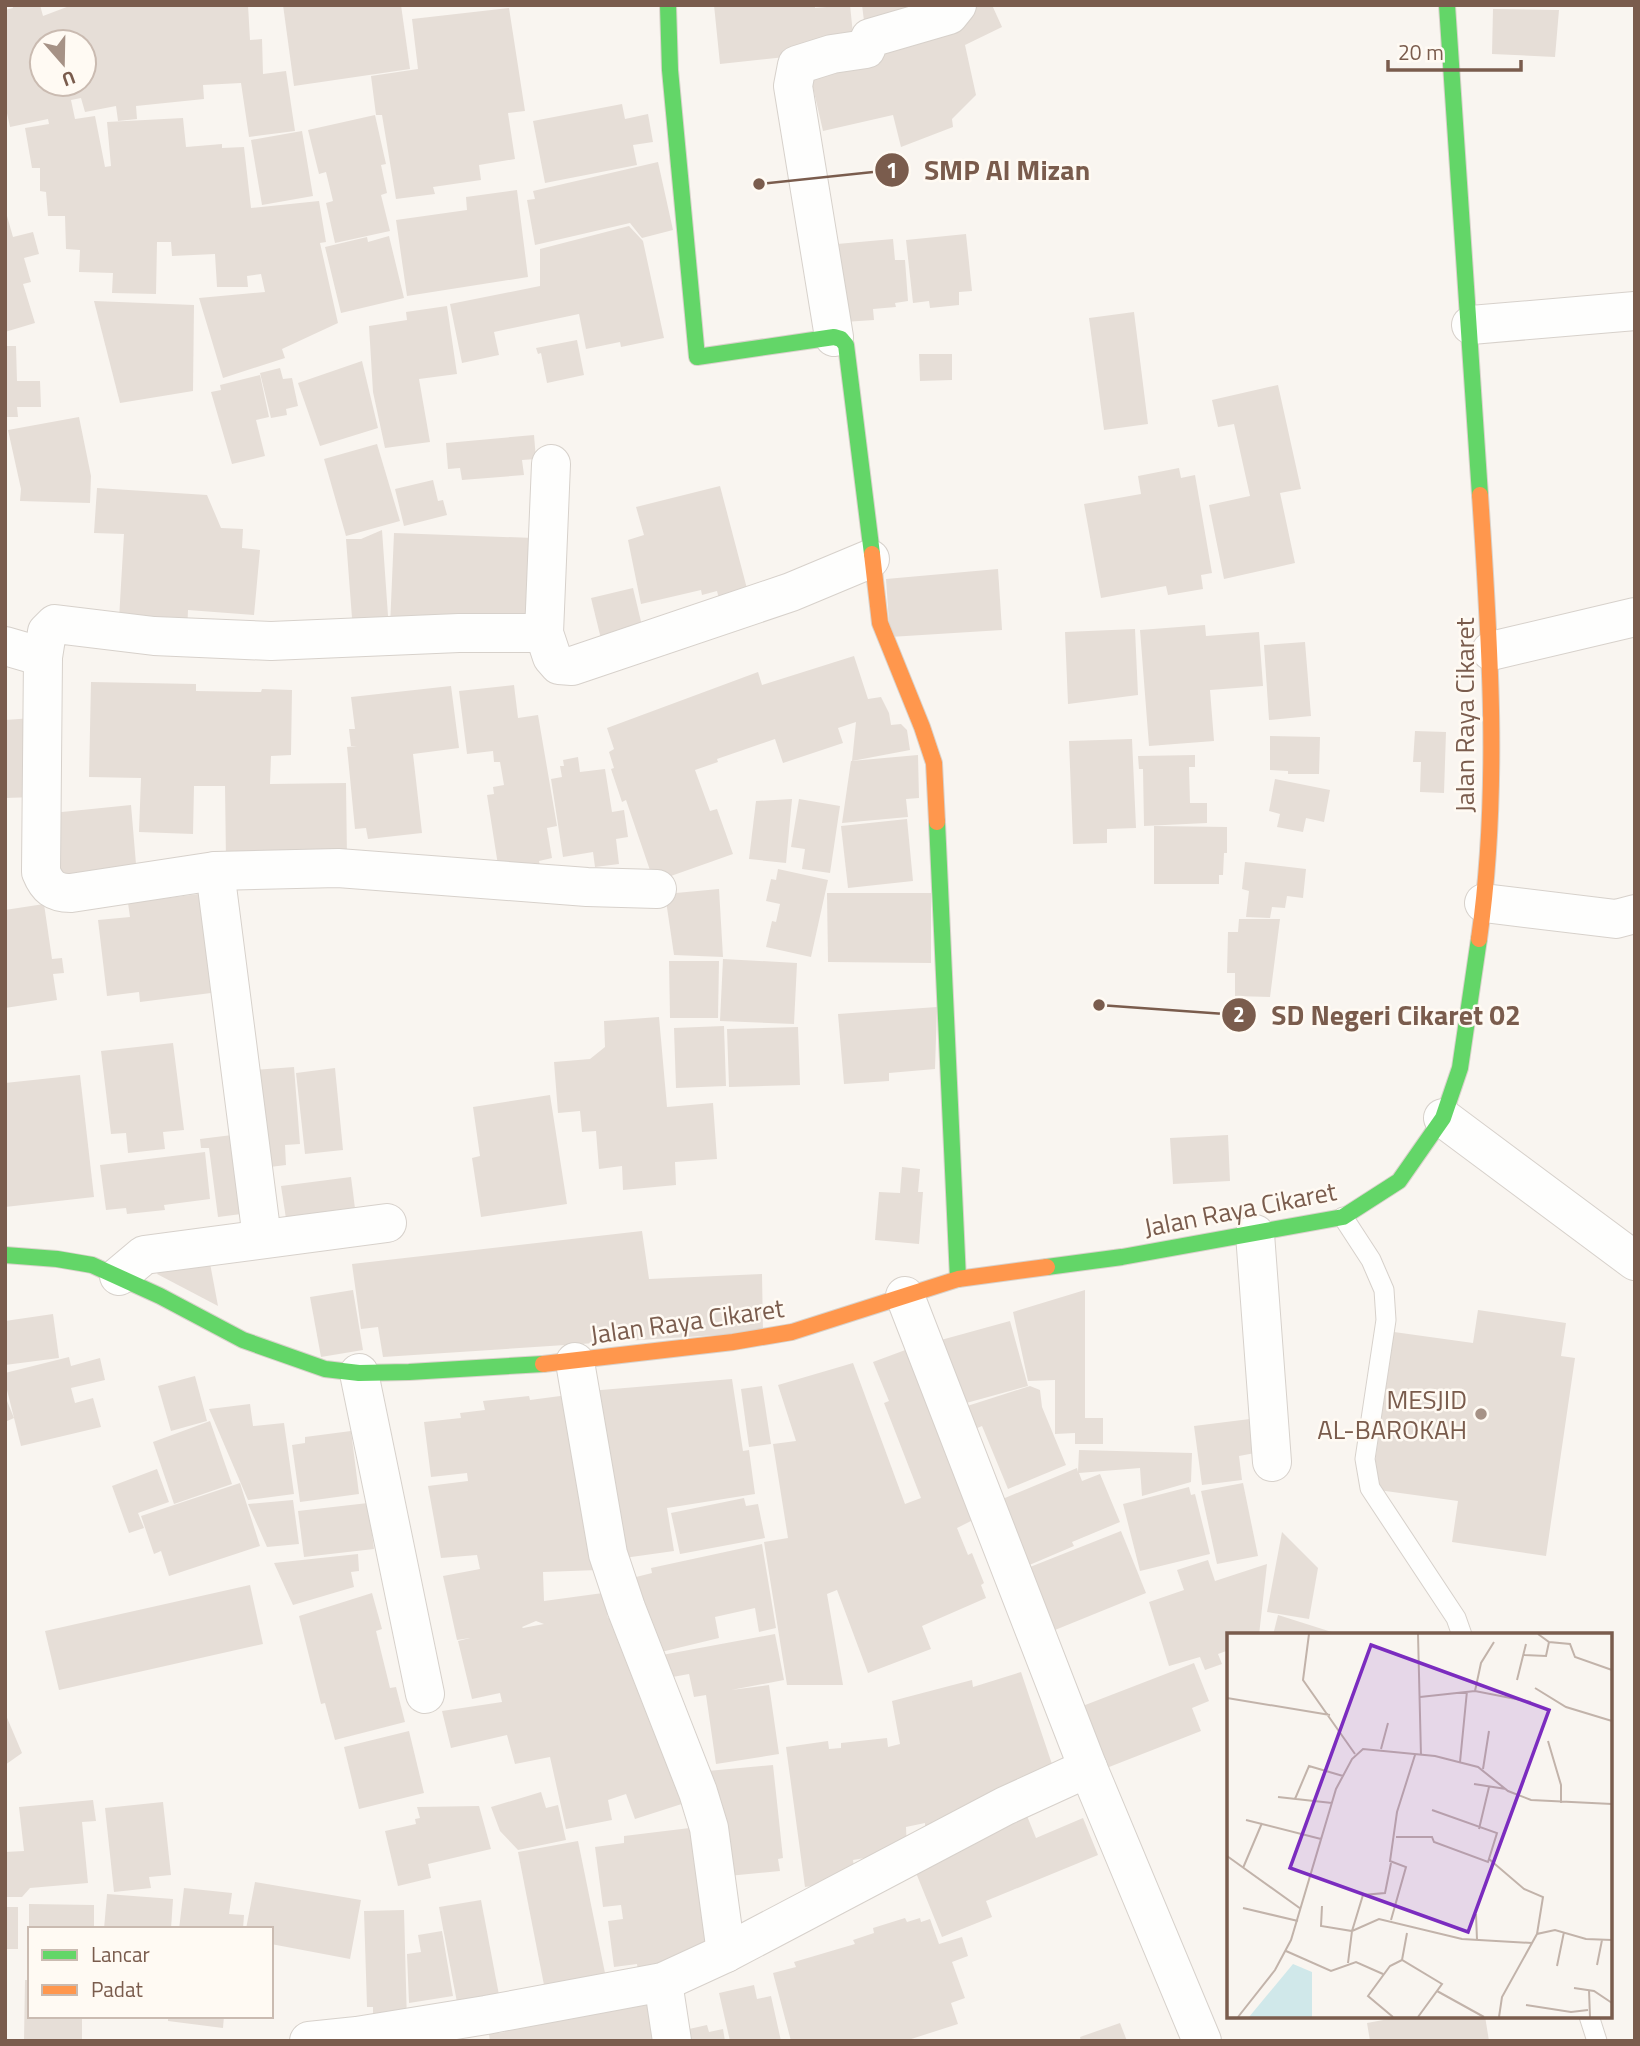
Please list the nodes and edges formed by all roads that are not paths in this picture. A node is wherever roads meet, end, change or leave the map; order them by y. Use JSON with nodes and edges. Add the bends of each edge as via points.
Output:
{"nodes":[{"id":1,"x":668,"y":5,"type":"edge"},
{"id":2,"x":957,"y":5,"type":"edge"},
{"id":3,"x":1447,"y":5,"type":"edge"},
{"id":4,"x":1635,"y":311,"type":"edge"},
{"id":5,"x":1471,"y":325,"type":"junction"},
{"id":6,"x":834,"y":337,"type":"junction"},
{"id":7,"x":551,"y":464,"type":"dead end"},
{"id":8,"x":870,"y":559,"type":"junction"},
{"id":9,"x":1635,"y":617,"type":"edge"},
{"id":10,"x":544,"y":633,"type":"junction"},
{"id":11,"x":5,"y":646,"type":"edge"},
{"id":12,"x":1491,"y":651,"type":"junction"},
{"id":13,"x":43,"y":657,"type":"junction"},
{"id":14,"x":215,"y":871,"type":"junction"},
{"id":15,"x":657,"y":889,"type":"dead end"},
{"id":16,"x":1484,"y":903,"type":"junction"},
{"id":17,"x":1635,"y":914,"type":"edge"},
{"id":18,"x":1443,"y":1118,"type":"junction"},
{"id":19,"x":1343,"y":1217,"type":"junction"},
{"id":20,"x":387,"y":1223,"type":"dead end"},
{"id":21,"x":1255,"y":1234,"type":"junction"},
{"id":22,"x":262,"y":1238,"type":"junction"},
{"id":23,"x":5,"y":1255,"type":"edge"},
{"id":24,"x":1635,"y":1261,"type":"edge"},
{"id":25,"x":119,"y":1276,"type":"junction"},
{"id":26,"x":958,"y":1279,"type":"junction"},
{"id":27,"x":905,"y":1296,"type":"junction"},
{"id":28,"x":575,"y":1362,"type":"junction"},
{"id":29,"x":359,"y":1373,"type":"junction"},
{"id":30,"x":1272,"y":1462,"type":"dead end"},
{"id":31,"x":1461,"y":1633,"type":"edge"},
{"id":32,"x":425,"y":1694,"type":"dead end"},
{"id":33,"x":1088,"y":1768,"type":"junction"},
{"id":34,"x":726,"y":1953,"type":"junction"},
{"id":35,"x":663,"y":1982,"type":"junction"},
{"id":36,"x":1590,"y":2018,"type":"edge"},
{"id":37,"x":309,"y":2041,"type":"edge"},
{"id":38,"x":672,"y":2041,"type":"edge"},
{"id":39,"x":1202,"y":2041,"type":"edge"},
{"id":40,"x":1597,"y":2041,"type":"edge"}],
"edges":[{"from":1,"to":6,"type":"main road","via":[[697,357]]},
{"from":2,"to":6,"type":"street","via":[[949,15],[870,38],[866,49],[797,65],[793,86]]},
{"from":3,"to":5,"type":"main road","name":"Jalan Raya Cikaret"},
{"from":4,"to":5,"type":"street"},
{"from":5,"to":12,"type":"main road","name":"Jalan Raya Cikaret"},
{"from":6,"to":8,"type":"main road","via":[[846,345]]},
{"from":7,"to":10,"type":"street"},
{"from":8,"to":10,"type":"street","via":[[791,592],[572,666],[559,665],[552,657]]},
{"from":8,"to":26,"type":"main road","via":[[880,623],[926,731],[934,763]]},
{"from":9,"to":12,"type":"street"},
{"from":10,"to":13,"type":"street","via":[[271,640],[154,636],[55,624],[47,632]]},
{"from":11,"to":13,"type":"street"},
{"from":12,"to":16,"type":"main road","name":"Jalan Raya Cikaret","via":[[1492,772]]},
{"from":13,"to":14,"type":"street","via":[[41,872],[46,884],[57,893],[71,892]]},
{"from":14,"to":15,"type":"street","via":[[338,868]]},
{"from":14,"to":22,"type":"street"},
{"from":16,"to":17,"type":"street","via":[[1616,919]]},
{"from":16,"to":18,"type":"main road","name":"Jalan Raya Cikaret","via":[[1460,1069]]},
{"from":18,"to":19,"type":"main road","name":"Jalan Raya Cikaret","via":[[1399,1181]]},
{"from":18,"to":24,"type":"street"},
{"from":19,"to":21,"type":"main road","name":"Jalan Raya Cikaret"},
{"from":19,"to":31,"type":"lane","via":[[1384,1290],[1386,1320],[1365,1458],[1370,1488]]},
{"from":20,"to":22,"type":"street"},
{"from":21,"to":26,"type":"main road","name":"Jalan Raya Cikaret"},
{"from":21,"to":30,"type":"street"},
{"from":22,"to":25,"type":"street","via":[[144,1255]]},
{"from":23,"to":25,"type":"main road","name":"Jalan Raya Cikaret","via":[[92,1265]]},
{"from":25,"to":29,"type":"main road","name":"Jalan Raya Cikaret","via":[[243,1340],[325,1369]]},
{"from":26,"to":27,"type":"main road","name":"Jalan Raya Cikaret"},
{"from":27,"to":28,"type":"main road","name":"Jalan Raya Cikaret","via":[[792,1332]]},
{"from":27,"to":33,"type":"street"},
{"from":28,"to":29,"type":"main road","name":"Jalan Raya Cikaret"},
{"from":28,"to":34,"type":"street","via":[[608,1554],[709,1828]]},
{"from":29,"to":32,"type":"street"},
{"from":33,"to":34,"type":"street"},
{"from":33,"to":39,"type":"street"},
{"from":34,"to":35,"type":"street"},
{"from":35,"to":37,"type":"street"},
{"from":35,"to":38,"type":"street"},
{"from":36,"to":40,"type":"lane"}]}
